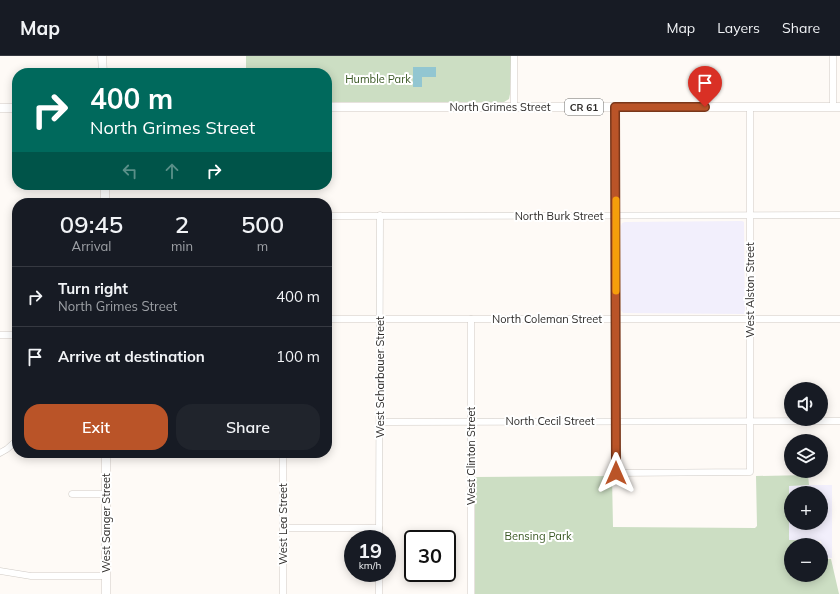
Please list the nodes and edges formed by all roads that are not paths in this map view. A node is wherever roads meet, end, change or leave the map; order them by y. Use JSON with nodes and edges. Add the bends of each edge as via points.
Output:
{"nodes":[{"id":1,"x":102,"y":56,"type":"edge"},
{"id":2,"x":514,"y":56,"type":"edge"},
{"id":3,"x":833,"y":56,"type":"edge"},
{"id":4,"x":103,"y":68,"type":"edge"},
{"id":5,"x":514,"y":107,"type":"junction"},
{"id":6,"x":615,"y":107,"type":"junction"},
{"id":7,"x":750,"y":107,"type":"junction"},
{"id":8,"x":836,"y":107,"type":"edge"},
{"id":9,"x":0,"y":108,"type":"edge"},
{"id":10,"x":12,"y":108,"type":"edge"},
{"id":11,"x":332,"y":108,"type":"edge"},
{"id":12,"x":380,"y":215,"type":"junction"},
{"id":13,"x":616,"y":215,"type":"junction"},
{"id":14,"x":750,"y":215,"type":"junction"},
{"id":15,"x":840,"y":215,"type":"edge"},
{"id":16,"x":332,"y":216,"type":"edge"},
{"id":17,"x":750,"y":318,"type":"junction"},
{"id":18,"x":380,"y":319,"type":"junction"},
{"id":19,"x":471,"y":319,"type":"junction"},
{"id":20,"x":616,"y":319,"type":"junction"},
{"id":21,"x":840,"y":319,"type":"edge"},
{"id":22,"x":332,"y":320,"type":"edge"},
{"id":23,"x":0,"y":335,"type":"edge"},
{"id":24,"x":12,"y":335,"type":"edge"},
{"id":25,"x":750,"y":420,"type":"junction"},
{"id":26,"x":471,"y":421,"type":"junction"},
{"id":27,"x":616,"y":421,"type":"junction"},
{"id":28,"x":840,"y":421,"type":"edge"},
{"id":29,"x":380,"y":422,"type":"junction"},
{"id":30,"x":12,"y":444,"type":"edge"},
{"id":31,"x":0,"y":453,"type":"edge"},
{"id":32,"x":106,"y":458,"type":"edge"},
{"id":33,"x":284,"y":458,"type":"edge"},
{"id":34,"x":72,"y":494,"type":"dead end"},
{"id":35,"x":106,"y":494,"type":"junction"},
{"id":36,"x":283,"y":528,"type":"junction"},
{"id":37,"x":379,"y":528,"type":"joint"},
{"id":38,"x":0,"y":571,"type":"edge"},
{"id":39,"x":106,"y":576,"type":"junction"},
{"id":40,"x":379,"y":582,"type":"edge"},
{"id":41,"x":106,"y":594,"type":"edge"},
{"id":42,"x":283,"y":594,"type":"edge"},
{"id":43,"x":379,"y":594,"type":"edge"},
{"id":44,"x":471,"y":594,"type":"edge"}],
"edges":[{"from":1,"to":4,"type":"main road"},
{"from":2,"to":5,"type":"street"},
{"from":3,"to":8,"type":"street"},
{"from":5,"to":6,"type":"main road","name":"North Grimes Street","number":"CR 61"},
{"from":5,"to":11,"type":"main road","name":"North Grimes Street","number":"CR 61"},
{"from":6,"to":7,"type":"main road","name":"North Grimes Street","number":"CR 61"},
{"from":6,"to":13,"type":"street"},
{"from":7,"to":8,"type":"main road","name":"North Grimes Street","number":"CR 61"},
{"from":7,"to":14,"type":"street","name":"West Alston Street"},
{"from":9,"to":10,"type":"main road"},
{"from":12,"to":13,"type":"street","name":"North Burk Street"},
{"from":12,"to":16,"type":"street","name":"North Burk Street"},
{"from":12,"to":18,"type":"street","name":"West Scharbauer Street"},
{"from":13,"to":14,"type":"street","name":"North Burk Street"},
{"from":13,"to":20,"type":"street"},
{"from":14,"to":15,"type":"street","name":"North Burk Street"},
{"from":14,"to":17,"type":"street","name":"West Alston Street"},
{"from":17,"to":20,"type":"street","name":"North Coleman Street"},
{"from":17,"to":21,"type":"street","name":"North Coleman Street"},
{"from":17,"to":25,"type":"street","name":"West Alston Street"},
{"from":18,"to":19,"type":"street","name":"North Coleman Street"},
{"from":18,"to":22,"type":"street","name":"North Coleman Street"},
{"from":18,"to":29,"type":"street","name":"West Scharbauer Street"},
{"from":19,"to":20,"type":"street","name":"North Coleman Street"},
{"from":19,"to":26,"type":"street","name":"West Clinton Street"},
{"from":20,"to":27,"type":"street"},
{"from":23,"to":24,"type":"street"},
{"from":25,"to":27,"type":"street","name":"North Cecil Street"},
{"from":25,"to":27,"type":"street","name":"West Alston Street","via":[[750,472],[616,473]]},
{"from":25,"to":28,"type":"street","name":"North Cecil Street"},
{"from":26,"to":27,"type":"street","name":"North Cecil Street"},
{"from":26,"to":29,"type":"street","name":"North Cecil Street"},
{"from":26,"to":44,"type":"street","name":"West Clinton Street"},
{"from":29,"to":37,"type":"street","name":"West Scharbauer Street"},
{"from":30,"to":31,"type":"street"},
{"from":32,"to":35,"type":"main road","name":"West Sanger Street"},
{"from":33,"to":36,"type":"street","name":"West Lea Street"},
{"from":34,"to":35,"type":"street"},
{"from":35,"to":39,"type":"main road","name":"West Sanger Street"},
{"from":36,"to":37,"type":"street"},
{"from":36,"to":42,"type":"street","name":"West Lea Street"},
{"from":38,"to":39,"type":"street","via":[[31,576]]},
{"from":39,"to":41,"type":"main road","name":"West Sanger Street"},
{"from":40,"to":43,"type":"street"}]}
